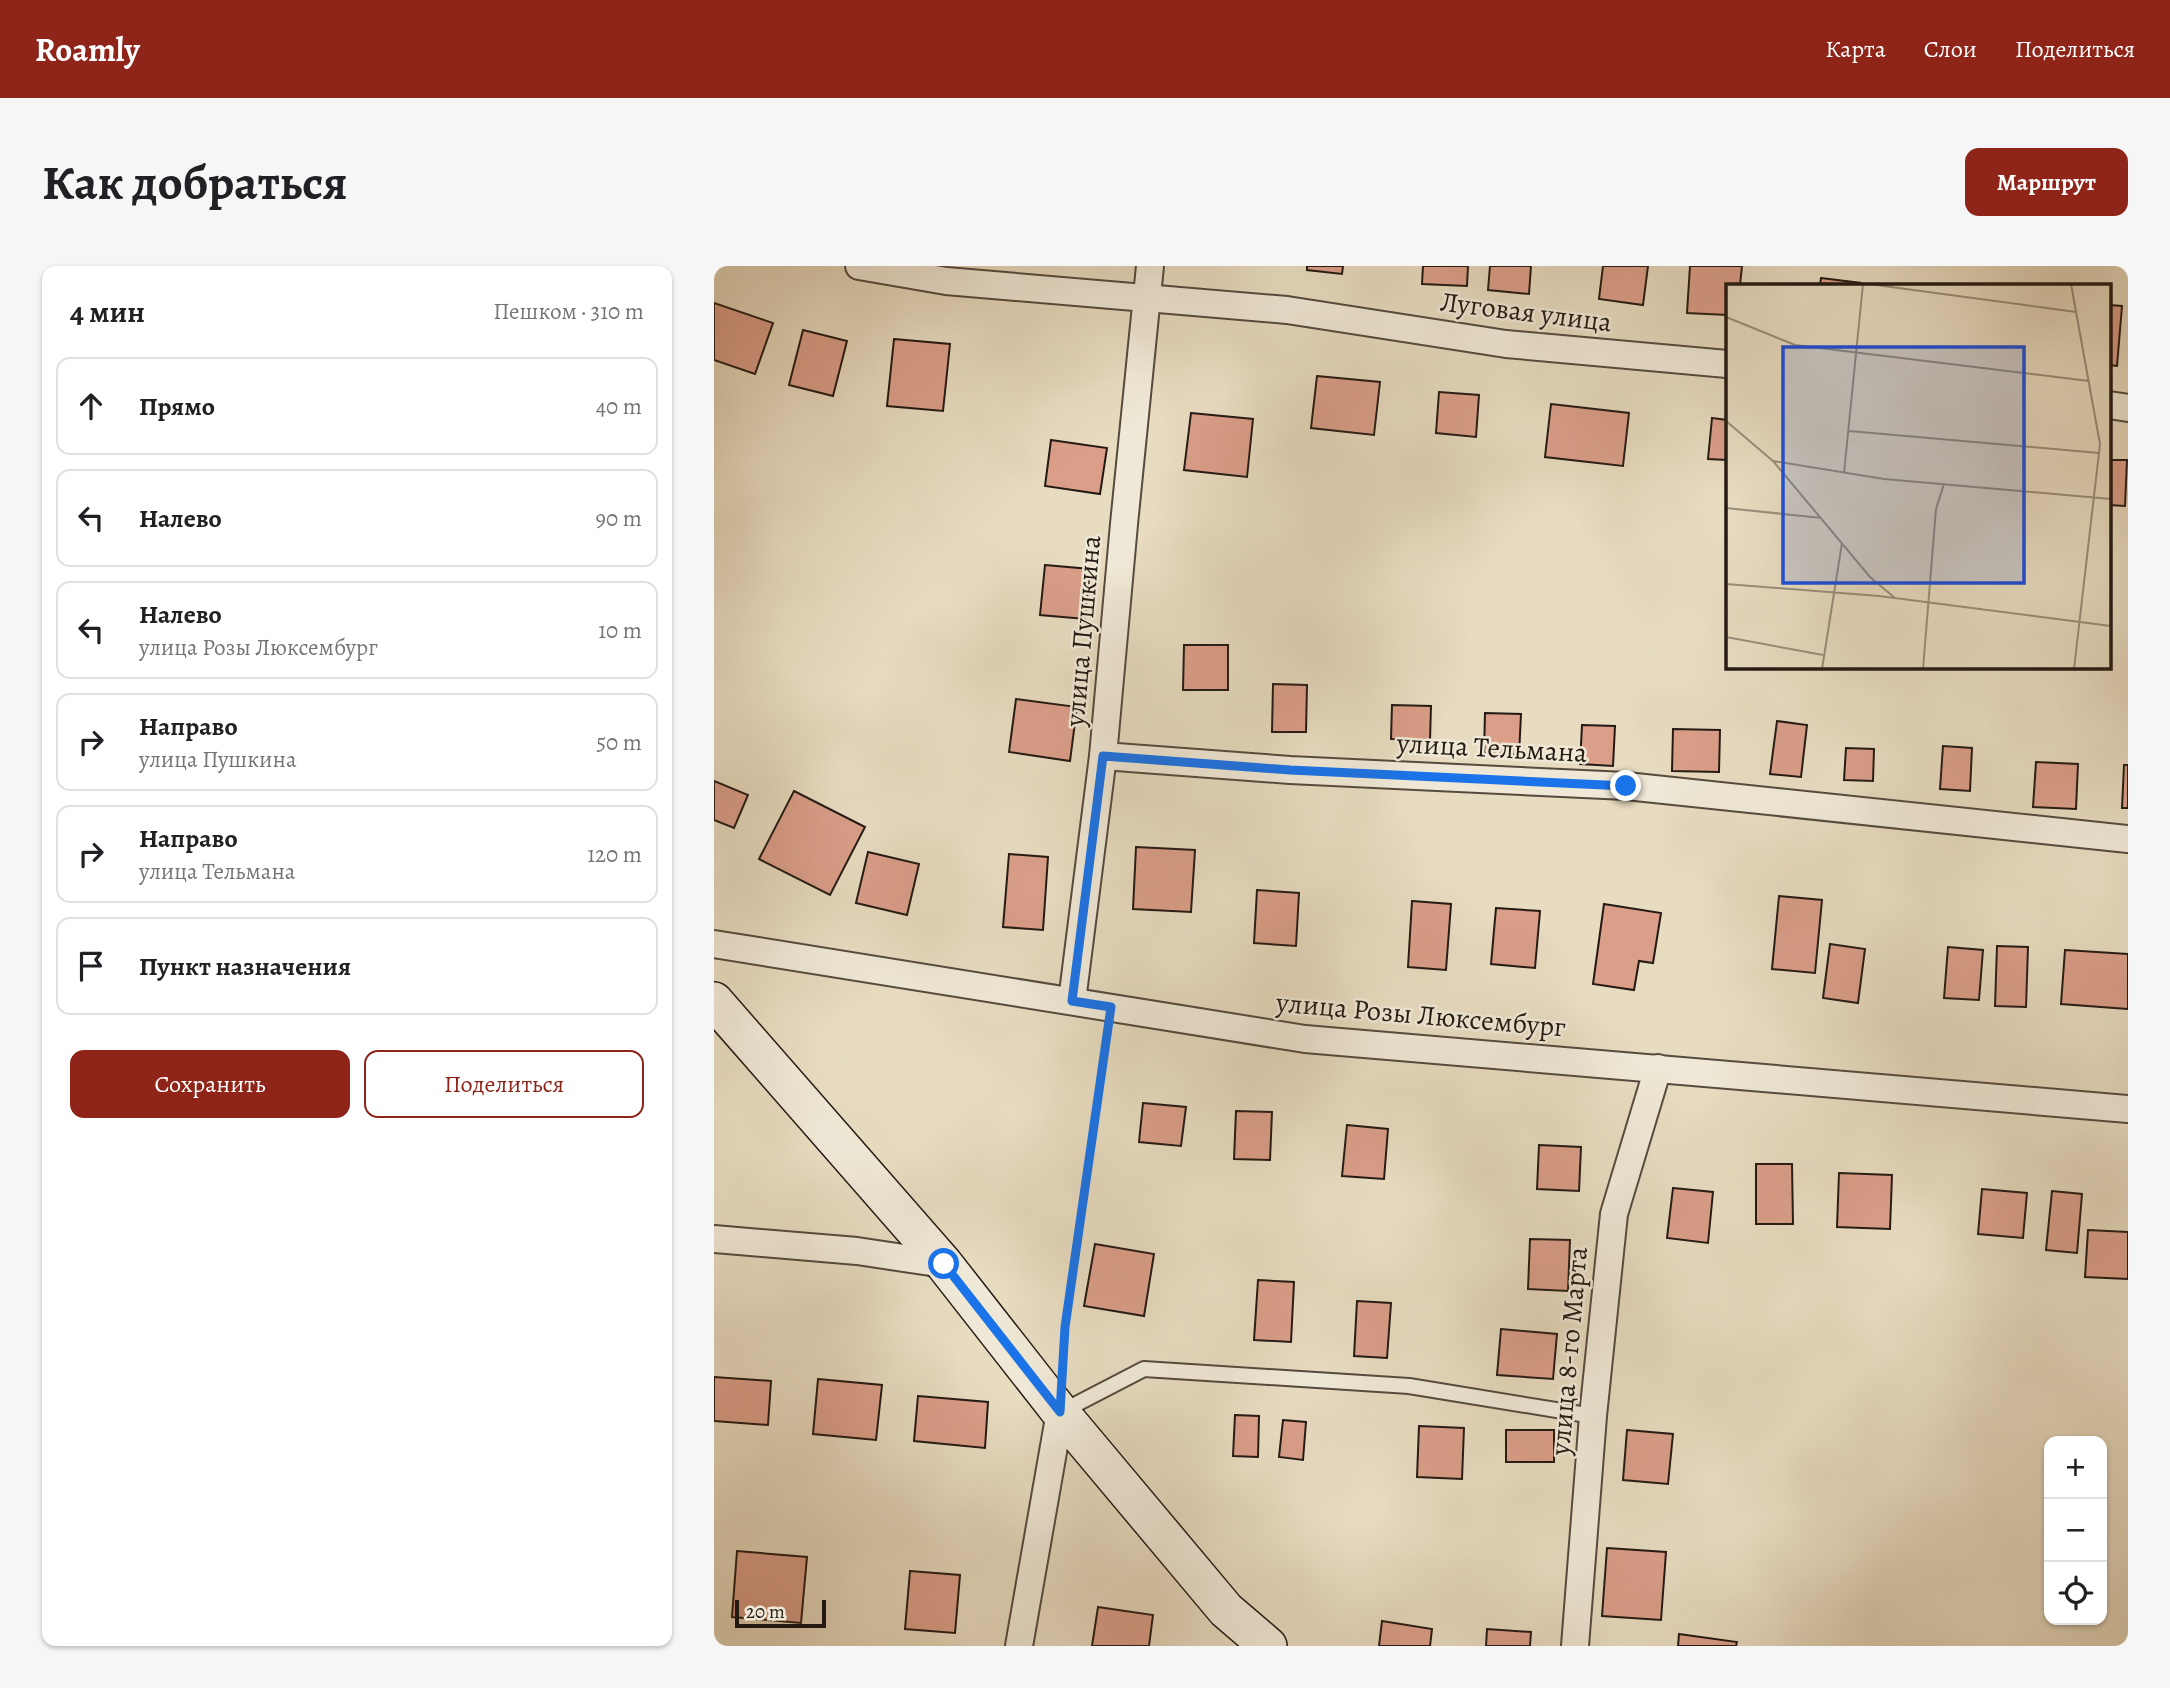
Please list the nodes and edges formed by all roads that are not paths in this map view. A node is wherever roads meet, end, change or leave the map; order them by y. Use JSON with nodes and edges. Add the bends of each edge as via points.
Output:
{"nodes":[{"id":1,"x":859,"y":266,"type":"edge"},
{"id":2,"x":1150,"y":266,"type":"edge"},
{"id":3,"x":1147,"y":299,"type":"junction"},
{"id":4,"x":1726,"y":364,"type":"edge"},
{"id":5,"x":2110,"y":405,"type":"edge"},
{"id":6,"x":2128,"y":408,"type":"edge"},
{"id":7,"x":1103,"y":756,"type":"junction"},
{"id":8,"x":2128,"y":839,"type":"edge"},
{"id":9,"x":714,"y":944,"type":"edge"},
{"id":10,"x":714,"y":1001,"type":"edge"},
{"id":11,"x":1072,"y":1001,"type":"junction"},
{"id":12,"x":1658,"y":1068,"type":"junction"},
{"id":13,"x":2128,"y":1109,"type":"edge"},
{"id":14,"x":714,"y":1239,"type":"edge"},
{"id":15,"x":944,"y":1264,"type":"junction"},
{"id":16,"x":1060,"y":1412,"type":"junction"},
{"id":17,"x":1593,"y":1416,"type":"junction"},
{"id":18,"x":1019,"y":1646,"type":"edge"},
{"id":19,"x":1268,"y":1646,"type":"edge"},
{"id":20,"x":1575,"y":1646,"type":"edge"}],
"edges":[{"from":1,"to":3,"type":"street","name":"Луговая улица","via":[[946,281]]},
{"from":2,"to":3,"type":"street","name":"улица Пушкина"},
{"from":3,"to":4,"type":"street","name":"Луговая улица","via":[[1287,310],[1506,344]]},
{"from":3,"to":7,"type":"street","name":"улица Пушкина"},
{"from":5,"to":6,"type":"street"},
{"from":7,"to":8,"type":"street","name":"улица Тельмана","via":[[1626,786]]},
{"from":7,"to":11,"type":"street","name":"улица Пушкина"},
{"from":9,"to":11,"type":"street","name":"улица Розы Люксембург"},
{"from":10,"to":15,"type":"street"},
{"from":11,"to":12,"type":"street","name":"улица Розы Люксембург","via":[[1305,1039]]},
{"from":12,"to":13,"type":"street","name":"улица Розы Люксембург"},
{"from":12,"to":17,"type":"street","name":"улица 8-го Марта","via":[[1614,1214]]},
{"from":14,"to":15,"type":"street","via":[[857,1251]]},
{"from":15,"to":16,"type":"street"},
{"from":16,"to":17,"type":"lane","via":[[1144,1369],[1409,1386]]},
{"from":16,"to":18,"type":"street"},
{"from":16,"to":19,"type":"street","via":[[1226,1610]]},
{"from":17,"to":20,"type":"street","name":"улица 8-го Марта"}]}
